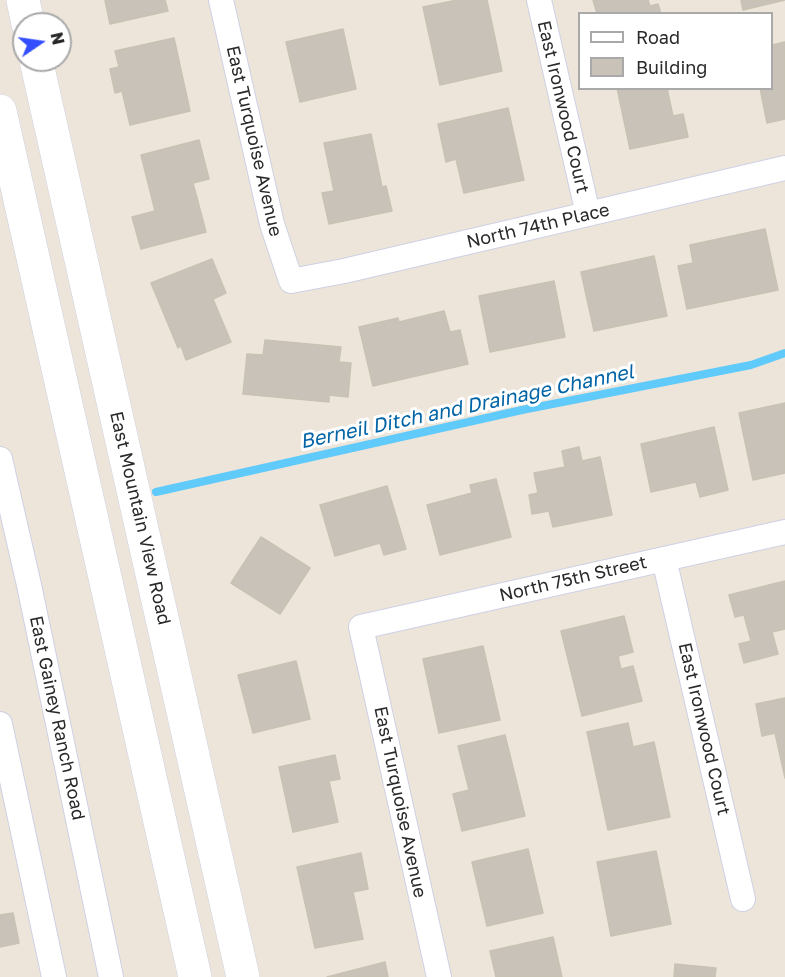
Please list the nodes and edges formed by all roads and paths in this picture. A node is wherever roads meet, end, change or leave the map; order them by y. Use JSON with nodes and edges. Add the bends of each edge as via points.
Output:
{"nodes":[{"id":1,"x":221,"y":0,"type":"edge"},
{"id":2,"x":539,"y":0,"type":"edge"},
{"id":3,"x":39,"y":72,"type":"edge"},
{"id":4,"x":0,"y":111,"type":"edge"},
{"id":5,"x":785,"y":168,"type":"edge"},
{"id":6,"x":588,"y":214,"type":"junction"},
{"id":7,"x":291,"y":281,"type":"joint"},
{"id":8,"x":0,"y":459,"type":"edge"},
{"id":9,"x":785,"y":532,"type":"edge"},
{"id":10,"x":664,"y":559,"type":"junction"},
{"id":11,"x":361,"y":627,"type":"joint"},
{"id":12,"x":0,"y":724,"type":"edge"},
{"id":13,"x":743,"y":898,"type":"dead end"},
{"id":14,"x":54,"y":977,"type":"edge"},
{"id":15,"x":111,"y":977,"type":"edge"},
{"id":16,"x":195,"y":977,"type":"edge"},
{"id":17,"x":243,"y":977,"type":"edge"},
{"id":18,"x":439,"y":977,"type":"edge"}],
"edges":[{"from":1,"to":7,"type":"street","name":"East Turquoise Avenue","via":[[272,224]]},
{"from":2,"to":6,"type":"street","name":"East Ironwood Court"},
{"from":3,"to":17,"type":"main road","name":"East Mountain View Road"},
{"from":4,"to":16,"type":"main road"},
{"from":5,"to":6,"type":"street","name":"North 74th Place"},
{"from":6,"to":7,"type":"street","name":"North 74th Place"},
{"from":8,"to":15,"type":"street","name":"East Gainey Ranch Road"},
{"from":9,"to":10,"type":"street","name":"North 75th Street"},
{"from":10,"to":11,"type":"street","name":"North 75th Street"},
{"from":10,"to":13,"type":"street","name":"East Ironwood Court"},
{"from":11,"to":18,"type":"street","name":"East Turquoise Avenue"},
{"from":12,"to":14,"type":"street"}]}
